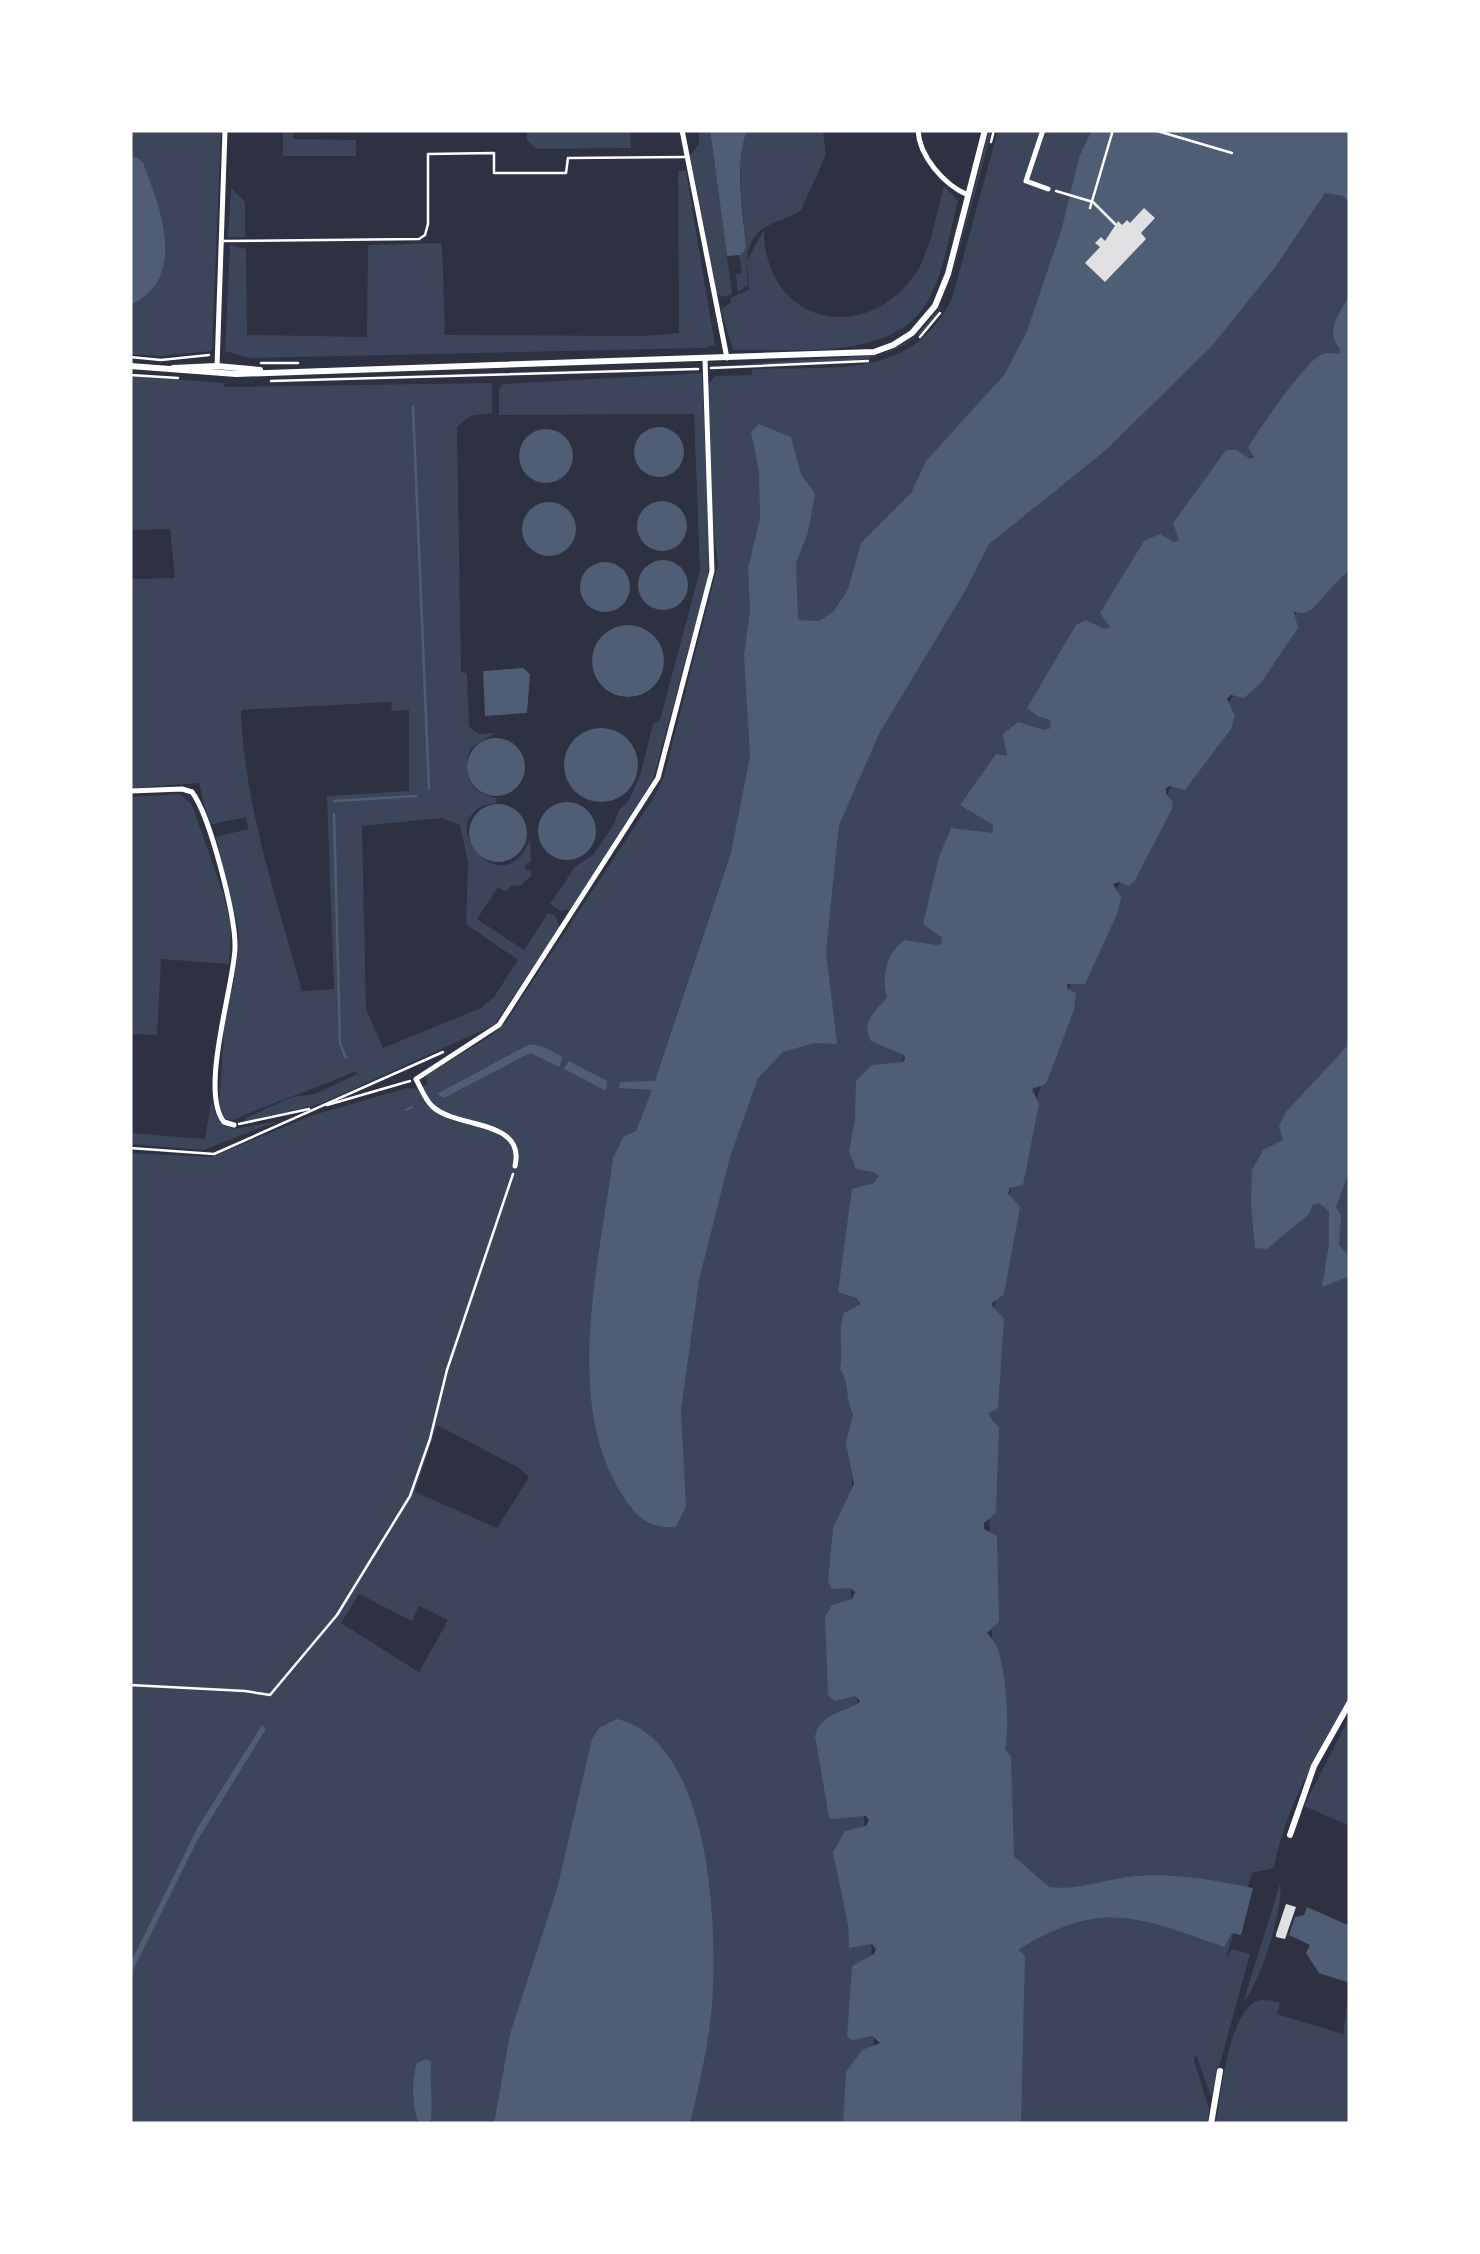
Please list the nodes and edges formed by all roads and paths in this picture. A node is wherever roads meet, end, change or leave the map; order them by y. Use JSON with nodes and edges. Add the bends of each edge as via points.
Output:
{"nodes":[{"id":1,"x":225,"y":130,"type":"edge"},
{"id":2,"x":682,"y":130,"type":"edge"},
{"id":3,"x":918,"y":130,"type":"edge"},
{"id":4,"x":985,"y":130,"type":"edge"},
{"id":5,"x":994,"y":130,"type":"edge"},
{"id":6,"x":1043,"y":130,"type":"edge"},
{"id":7,"x":1113,"y":130,"type":"edge"},
{"id":8,"x":1154,"y":130,"type":"edge"},
{"id":9,"x":990,"y":143,"type":"dead end"},
{"id":10,"x":1232,"y":153,"type":"dead end"},
{"id":11,"x":688,"y":157,"type":"junction"},
{"id":12,"x":1052,"y":190,"type":"joint"},
{"id":13,"x":968,"y":195,"type":"junction"},
{"id":14,"x":1092,"y":202,"type":"junction"},
{"id":15,"x":1090,"y":208,"type":"dead end"},
{"id":16,"x":1116,"y":224,"type":"dead end"},
{"id":17,"x":220,"y":242,"type":"junction"},
{"id":18,"x":942,"y":309,"type":"dead end"},
{"id":19,"x":917,"y":339,"type":"dead end"},
{"id":20,"x":217,"y":355,"type":"junction"},
{"id":21,"x":130,"y":357,"type":"edge"},
{"id":22,"x":728,"y":359,"type":"junction"},
{"id":23,"x":877,"y":359,"type":"dead end"},
{"id":24,"x":705,"y":364,"type":"junction"},
{"id":25,"x":130,"y":366,"type":"edge"},
{"id":26,"x":217,"y":370,"type":"junction"},
{"id":27,"x":270,"y":381,"type":"dead end"},
{"id":28,"x":130,"y":792,"type":"edge"},
{"id":29,"x":450,"y":1048,"type":"dead end"},
{"id":30,"x":416,"y":1079,"type":"junction"},
{"id":31,"x":317,"y":1108,"type":"junction"},
{"id":32,"x":234,"y":1125,"type":"joint"},
{"id":33,"x":130,"y":1148,"type":"edge"},
{"id":34,"x":515,"y":1166,"type":"joint"},
{"id":35,"x":130,"y":1685,"type":"edge"},
{"id":36,"x":1350,"y":1702,"type":"edge"},
{"id":37,"x":1290,"y":1835,"type":"dead end"},
{"id":38,"x":1220,"y":2071,"type":"dead end"},
{"id":39,"x":1212,"y":2124,"type":"edge"}],
"edges":[{"from":1,"to":17,"type":"street"},
{"from":2,"to":11,"type":"street"},
{"from":3,"to":13,"type":"street","via":[[933,166]]},
{"from":4,"to":13,"type":"street"},
{"from":5,"to":9,"type":"path"},
{"from":6,"to":12,"type":"street","via":[[1026,181]]},
{"from":7,"to":14,"type":"path"},
{"from":8,"to":10,"type":"path"},
{"from":11,"to":17,"type":"lane","via":[[568,158],[566,173],[494,173],[494,153],[428,154],[428,224],[419,239]]},
{"from":11,"to":22,"type":"street"},
{"from":12,"to":14,"type":"path"},
{"from":13,"to":22,"type":"street","via":[[941,294],[899,342],[857,354]]},
{"from":14,"to":15,"type":"path"},
{"from":14,"to":16,"type":"path"},
{"from":17,"to":20,"type":"street"},
{"from":18,"to":19,"type":"path"},
{"from":20,"to":21,"type":"path"},
{"from":20,"to":26,"type":"street"},
{"from":22,"to":24,"type":"street"},
{"from":23,"to":24,"type":"path"},
{"from":24,"to":26,"type":"street"},
{"from":24,"to":27,"type":"path"},
{"from":24,"to":30,"type":"street","via":[[712,570],[658,778],[500,1025]]},
{"from":25,"to":26,"type":"street"},
{"from":28,"to":32,"type":"street","via":[[192,792],[210,834],[235,930],[218,1032],[216,1107]]},
{"from":29,"to":31,"type":"path"},
{"from":30,"to":31,"type":"path"},
{"from":30,"to":34,"type":"street","via":[[436,1109],[509,1137]]},
{"from":31,"to":32,"type":"path"},
{"from":31,"to":33,"type":"path","via":[[214,1154]]},
{"from":34,"to":35,"type":"path","via":[[410,1496],[337,1615],[270,1695]]},
{"from":36,"to":37,"type":"street","via":[[1314,1766]]},
{"from":38,"to":39,"type":"street"}]}
